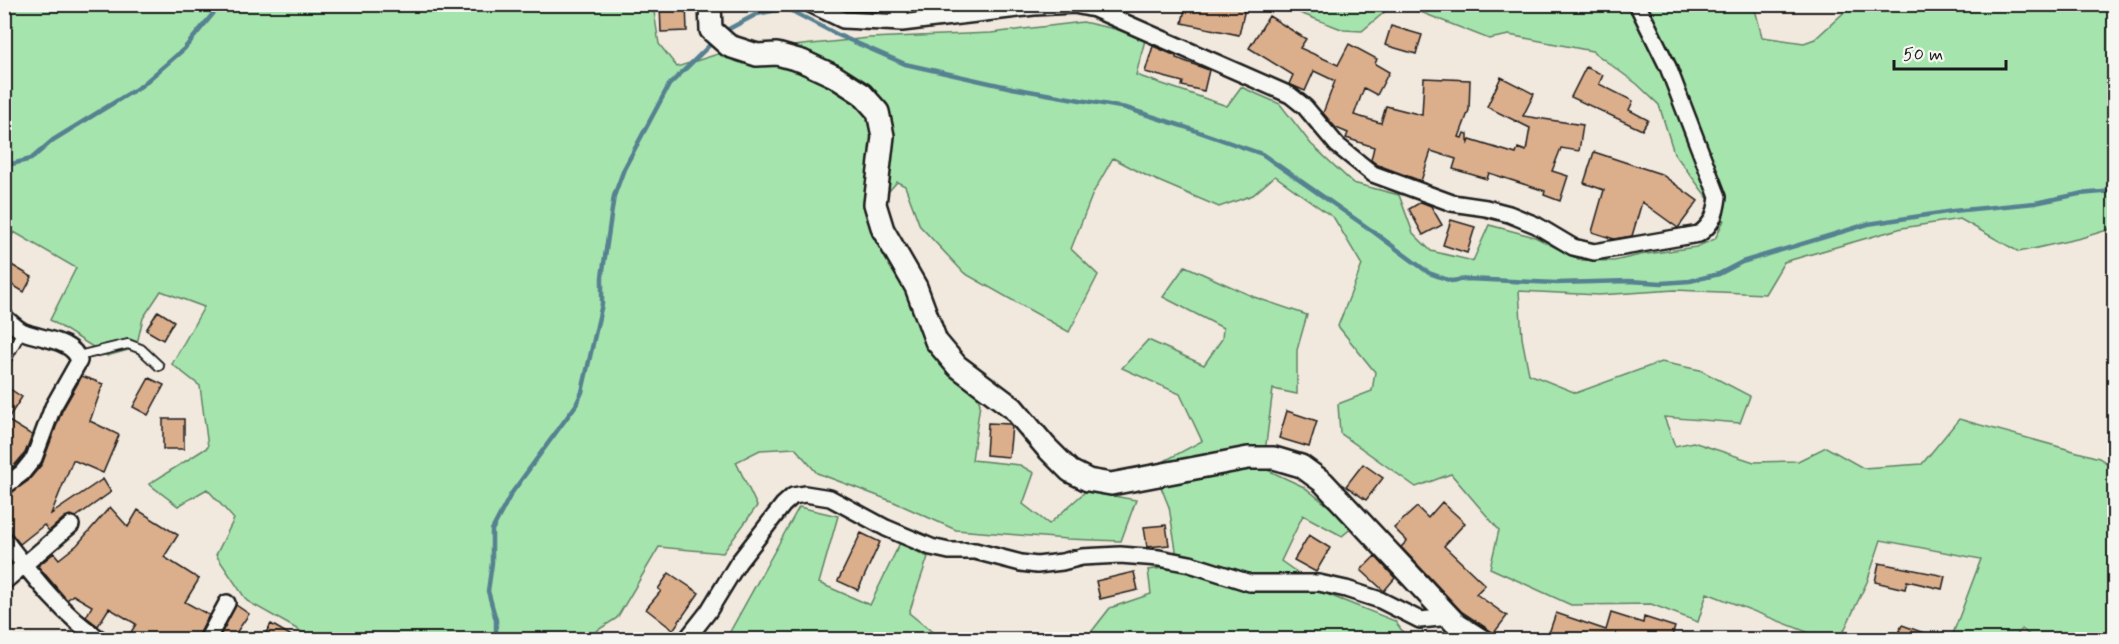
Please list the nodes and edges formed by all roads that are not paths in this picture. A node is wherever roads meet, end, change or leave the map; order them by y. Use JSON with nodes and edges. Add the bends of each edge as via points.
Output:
{"nodes":[{"id":1,"x":710,"y":4,"type":"edge"},
{"id":2,"x":810,"y":4,"type":"edge"},
{"id":3,"x":898,"y":4,"type":"edge"},
{"id":4,"x":1637,"y":4,"type":"edge"},
{"id":5,"x":902,"y":23,"type":"junction"},
{"id":6,"x":4,"y":317,"type":"edge"},
{"id":7,"x":22,"y":331,"type":"junction"},
{"id":8,"x":78,"y":356,"type":"junction"},
{"id":9,"x":4,"y":364,"type":"edge"},
{"id":10,"x":159,"y":366,"type":"dead end"},
{"id":11,"x":4,"y":487,"type":"edge"},
{"id":12,"x":71,"y":525,"type":"dead end"},
{"id":13,"x":4,"y":539,"type":"edge"},
{"id":14,"x":25,"y":566,"type":"junction"},
{"id":15,"x":4,"y":582,"type":"edge"},
{"id":16,"x":227,"y":603,"type":"dead end"},
{"id":17,"x":1465,"y":632,"type":"edge"},
{"id":18,"x":101,"y":639,"type":"edge"},
{"id":19,"x":207,"y":639,"type":"edge"},
{"id":20,"x":686,"y":639,"type":"edge"}],
"edges":[{"from":1,"to":17,"type":"street","via":[[711,30],[729,46],[757,55],[777,54],[802,61],[862,94],[878,112],[883,136],[874,204],[883,230],[916,287],[936,341],[957,366],[1013,408],[1070,471],[1088,480],[1111,484],[1248,458],[1274,458],[1301,466],[1323,482]]},
{"from":2,"to":5,"type":"street","via":[[843,20]]},
{"from":3,"to":5,"type":"street"},
{"from":4,"to":5,"type":"street","via":[[1668,67],[1718,197],[1717,209],[1710,225],[1699,234],[1594,252],[1573,247],[1509,214],[1452,203],[1373,174],[1337,145],[1290,95],[1094,9],[1074,5],[1034,7]]},
{"from":6,"to":7,"type":"street"},
{"from":7,"to":8,"type":"street","via":[[60,343]]},
{"from":7,"to":9,"type":"lane"},
{"from":8,"to":10,"type":"lane","via":[[128,344],[141,349]]},
{"from":8,"to":11,"type":"street","via":[[77,368],[53,407],[34,458]]},
{"from":12,"to":14,"type":"street"},
{"from":13,"to":14,"type":"street"},
{"from":14,"to":15,"type":"street"},
{"from":14,"to":18,"type":"street","via":[[70,616]]},
{"from":16,"to":19,"type":"street"},
{"from":17,"to":20,"type":"street","via":[[1420,620],[1380,600],[1319,583],[1250,583],[1159,558],[1082,557],[1037,565],[975,550],[949,551],[886,528],[830,498],[805,495],[793,496],[783,505]]}]}
